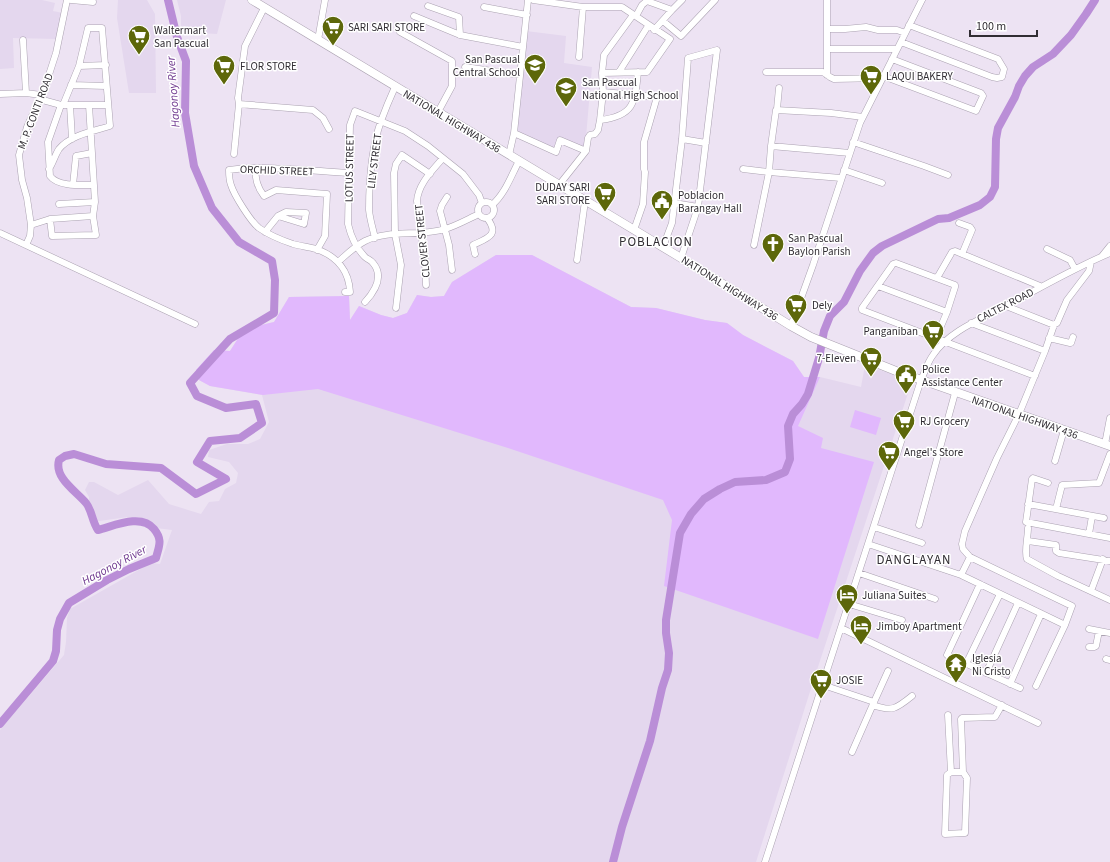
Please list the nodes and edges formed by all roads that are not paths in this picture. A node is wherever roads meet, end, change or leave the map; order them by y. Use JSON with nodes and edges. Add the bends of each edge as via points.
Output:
{"nodes":[{"id":1,"x":67,"y":0,"type":"edge"},
{"id":2,"x":71,"y":0,"type":"edge"},
{"id":3,"x":252,"y":0,"type":"edge"},
{"id":4,"x":325,"y":0,"type":"edge"},
{"id":5,"x":528,"y":0,"type":"edge"},
{"id":6,"x":533,"y":0,"type":"edge"},
{"id":7,"x":599,"y":0,"type":"edge"},
{"id":8,"x":647,"y":0,"type":"edge"},
{"id":9,"x":682,"y":0,"type":"edge"},
{"id":10,"x":715,"y":0,"type":"edge"},
{"id":11,"x":827,"y":0,"type":"edge"},
{"id":12,"x":922,"y":0,"type":"edge"},
{"id":13,"x":93,"y":2,"type":"dead end"},
{"id":14,"x":428,"y":6,"type":"dead end"},
{"id":15,"x":484,"y":6,"type":"dead end"},
{"id":16,"x":583,"y":7,"type":"junction"},
{"id":17,"x":598,"y":7,"type":"junction"},
{"id":18,"x":264,"y":8,"type":"junction"},
{"id":19,"x":672,"y":10,"type":"junction"},
{"id":20,"x":527,"y":15,"type":"junction"},
{"id":21,"x":635,"y":15,"type":"junction"},
{"id":22,"x":414,"y":16,"type":"dead end"},
{"id":23,"x":663,"y":21,"type":"junction"},
{"id":24,"x":909,"y":25,"type":"junction"},
{"id":25,"x":648,"y":26,"type":"junction"},
{"id":26,"x":827,"y":29,"type":"junction"},
{"id":27,"x":654,"y":30,"type":"junction"},
{"id":28,"x":400,"y":32,"type":"dead end"},
{"id":29,"x":905,"y":33,"type":"junction"},
{"id":30,"x":460,"y":35,"type":"junction"},
{"id":31,"x":22,"y":40,"type":"dead end"},
{"id":32,"x":318,"y":40,"type":"junction"},
{"id":33,"x":901,"y":42,"type":"junction"},
{"id":34,"x":523,"y":47,"type":"junction"},
{"id":35,"x":827,"y":49,"type":"junction"},
{"id":36,"x":897,"y":49,"type":"junction"},
{"id":37,"x":579,"y":57,"type":"dead end"},
{"id":38,"x":892,"y":59,"type":"junction"},
{"id":39,"x":106,"y":65,"type":"junction"},
{"id":40,"x":79,"y":66,"type":"junction"},
{"id":41,"x":465,"y":67,"type":"dead end"},
{"id":42,"x":602,"y":72,"type":"junction"},
{"id":43,"x":619,"y":72,"type":"junction"},
{"id":44,"x":638,"y":72,"type":"junction"},
{"id":45,"x":766,"y":72,"type":"dead end"},
{"id":46,"x":520,"y":75,"type":"junction"},
{"id":47,"x":827,"y":75,"type":"junction"},
{"id":48,"x":882,"y":77,"type":"junction"},
{"id":49,"x":72,"y":85,"type":"junction"},
{"id":50,"x":106,"y":86,"type":"junction"},
{"id":51,"x":395,"y":87,"type":"junction"},
{"id":52,"x":779,"y":88,"type":"dead end"},
{"id":53,"x":603,"y":92,"type":"junction"},
{"id":54,"x":26,"y":93,"type":"junction"},
{"id":55,"x":0,"y":94,"type":"edge"},
{"id":56,"x":636,"y":95,"type":"junction"},
{"id":57,"x":40,"y":97,"type":"junction"},
{"id":58,"x":239,"y":104,"type":"junction"},
{"id":59,"x":64,"y":105,"type":"junction"},
{"id":60,"x":89,"y":105,"type":"junction"},
{"id":61,"x":108,"y":105,"type":"junction"},
{"id":62,"x":777,"y":109,"type":"junction"},
{"id":63,"x":438,"y":112,"type":"junction"},
{"id":64,"x":863,"y":117,"type":"junction"},
{"id":65,"x":600,"y":120,"type":"junction"},
{"id":66,"x":380,"y":122,"type":"junction"},
{"id":67,"x":329,"y":129,"type":"dead end"},
{"id":68,"x":91,"y":132,"type":"junction"},
{"id":69,"x":514,"y":133,"type":"junction"},
{"id":70,"x":72,"y":139,"type":"junction"},
{"id":71,"x":682,"y":140,"type":"junction"},
{"id":72,"x":706,"y":142,"type":"junction"},
{"id":73,"x":853,"y":142,"type":"junction"},
{"id":74,"x":771,"y":146,"type":"junction"},
{"id":75,"x":586,"y":151,"type":"junction"},
{"id":76,"x":92,"y":152,"type":"junction"},
{"id":77,"x":850,"y":153,"type":"junction"},
{"id":78,"x":234,"y":154,"type":"dead end"},
{"id":79,"x":509,"y":155,"type":"junction"},
{"id":80,"x":443,"y":158,"type":"junction"},
{"id":81,"x":519,"y":161,"type":"junction"},
{"id":82,"x":255,"y":168,"type":"junction"},
{"id":83,"x":50,"y":169,"type":"junction"},
{"id":84,"x":743,"y":169,"type":"dead end"},
{"id":85,"x":844,"y":170,"type":"junction"},
{"id":86,"x":769,"y":172,"type":"junction"},
{"id":87,"x":350,"y":173,"type":"junction"},
{"id":88,"x":430,"y":174,"type":"junction"},
{"id":89,"x":948,"y":176,"type":"dead end"},
{"id":90,"x":841,"y":178,"type":"junction"},
{"id":91,"x":882,"y":183,"type":"dead end"},
{"id":92,"x":73,"y":185,"type":"junction"},
{"id":93,"x":94,"y":185,"type":"junction"},
{"id":94,"x":559,"y":185,"type":"junction"},
{"id":95,"x":447,"y":197,"type":"dead end"},
{"id":96,"x":585,"y":201,"type":"junction"},
{"id":97,"x":95,"y":202,"type":"junction"},
{"id":98,"x":482,"y":203,"type":"junction"},
{"id":99,"x":58,"y":204,"type":"dead end"},
{"id":100,"x":492,"y":204,"type":"junction"},
{"id":101,"x":674,"y":204,"type":"junction"},
{"id":102,"x":698,"y":207,"type":"junction"},
{"id":103,"x":479,"y":214,"type":"junction"},
{"id":104,"x":93,"y":216,"type":"junction"},
{"id":105,"x":278,"y":216,"type":"dead end"},
{"id":106,"x":487,"y":218,"type":"junction"},
{"id":107,"x":50,"y":219,"type":"junction"},
{"id":108,"x":959,"y":223,"type":"dead end"},
{"id":109,"x":31,"y":225,"type":"junction"},
{"id":110,"x":445,"y":229,"type":"junction"},
{"id":111,"x":634,"y":230,"type":"junction"},
{"id":112,"x":265,"y":232,"type":"junction"},
{"id":113,"x":0,"y":233,"type":"edge"},
{"id":114,"x":422,"y":233,"type":"junction"},
{"id":115,"x":395,"y":234,"type":"junction"},
{"id":116,"x":375,"y":238,"type":"junction"},
{"id":117,"x":26,"y":245,"type":"junction"},
{"id":118,"x":754,"y":245,"type":"dead end"},
{"id":119,"x":357,"y":246,"type":"junction"},
{"id":120,"x":1110,"y":246,"type":"edge"},
{"id":121,"x":662,"y":247,"type":"junction"},
{"id":122,"x":1047,"y":249,"type":"dead end"},
{"id":123,"x":317,"y":250,"type":"junction"},
{"id":124,"x":1110,"y":253,"type":"edge"},
{"id":125,"x":475,"y":254,"type":"dead end"},
{"id":126,"x":962,"y":254,"type":"junction"},
{"id":127,"x":1101,"y":257,"type":"junction"},
{"id":128,"x":681,"y":258,"type":"junction"},
{"id":129,"x":577,"y":260,"type":"dead end"},
{"id":130,"x":338,"y":262,"type":"junction"},
{"id":131,"x":1091,"y":262,"type":"junction"},
{"id":132,"x":452,"y":270,"type":"dead end"},
{"id":133,"x":1075,"y":270,"type":"junction"},
{"id":134,"x":937,"y":278,"type":"junction"},
{"id":135,"x":426,"y":285,"type":"dead end"},
{"id":136,"x":878,"y":286,"type":"junction"},
{"id":137,"x":1040,"y":286,"type":"junction"},
{"id":138,"x":345,"y":292,"type":"dead end"},
{"id":139,"x":365,"y":302,"type":"dead end"},
{"id":140,"x":1006,"y":306,"type":"junction"},
{"id":141,"x":396,"y":308,"type":"dead end"},
{"id":142,"x":947,"y":312,"type":"junction"},
{"id":143,"x":970,"y":323,"type":"junction"},
{"id":144,"x":195,"y":324,"type":"dead end"},
{"id":145,"x":1053,"y":325,"type":"junction"},
{"id":146,"x":791,"y":326,"type":"junction"},
{"id":147,"x":1073,"y":337,"type":"dead end"},
{"id":148,"x":936,"y":338,"type":"junction"},
{"id":149,"x":1050,"y":338,"type":"junction"},
{"id":150,"x":946,"y":342,"type":"junction"},
{"id":151,"x":1045,"y":351,"type":"junction"},
{"id":152,"x":1035,"y":376,"type":"junction"},
{"id":153,"x":921,"y":380,"type":"junction"},
{"id":154,"x":955,"y":393,"type":"junction"},
{"id":155,"x":1020,"y":414,"type":"junction"},
{"id":156,"x":1110,"y":418,"type":"edge"},
{"id":157,"x":1064,"y":430,"type":"junction"},
{"id":158,"x":1107,"y":445,"type":"edge"},
{"id":159,"x":1110,"y":454,"type":"edge"},
{"id":160,"x":1056,"y":461,"type":"dead end"},
{"id":161,"x":1048,"y":483,"type":"dead end"},
{"id":162,"x":1028,"y":504,"type":"junction"},
{"id":163,"x":1056,"y":509,"type":"junction"},
{"id":164,"x":1092,"y":516,"type":"junction"},
{"id":165,"x":1104,"y":518,"type":"dead end"},
{"id":166,"x":919,"y":525,"type":"dead end"},
{"id":167,"x":874,"y":527,"type":"junction"},
{"id":168,"x":1028,"y":528,"type":"dead end"},
{"id":169,"x":1089,"y":534,"type":"junction"},
{"id":170,"x":1110,"y":538,"type":"edge"},
{"id":171,"x":1028,"y":541,"type":"junction"},
{"id":172,"x":922,"y":543,"type":"dead end"},
{"id":173,"x":868,"y":544,"type":"junction"},
{"id":174,"x":970,"y":557,"type":"junction"},
{"id":175,"x":1103,"y":559,"type":"junction"},
{"id":176,"x":1110,"y":560,"type":"edge"},
{"id":177,"x":859,"y":574,"type":"junction"},
{"id":178,"x":962,"y":575,"type":"junction"},
{"id":179,"x":980,"y":584,"type":"junction"},
{"id":180,"x":1091,"y":591,"type":"junction"},
{"id":181,"x":1000,"y":594,"type":"junction"},
{"id":182,"x":935,"y":599,"type":"dead end"},
{"id":183,"x":1110,"y":600,"type":"edge"},
{"id":184,"x":1018,"y":603,"type":"junction"},
{"id":185,"x":849,"y":604,"type":"junction"},
{"id":186,"x":1041,"y":614,"type":"junction"},
{"id":187,"x":902,"y":620,"type":"dead end"},
{"id":188,"x":1065,"y":625,"type":"junction"},
{"id":189,"x":841,"y":628,"type":"junction"},
{"id":190,"x":1088,"y":629,"type":"dead end"},
{"id":191,"x":1099,"y":631,"type":"junction"},
{"id":192,"x":1110,"y":633,"type":"edge"},
{"id":193,"x":1089,"y":647,"type":"dead end"},
{"id":194,"x":966,"y":664,"type":"junction"},
{"id":195,"x":888,"y":671,"type":"dead end"},
{"id":196,"x":986,"y":673,"type":"junction"},
{"id":197,"x":1010,"y":684,"type":"junction"},
{"id":198,"x":823,"y":685,"type":"junction"},
{"id":199,"x":1036,"y":686,"type":"dead end"},
{"id":200,"x":1020,"y":688,"type":"dead end"},
{"id":201,"x":912,"y":696,"type":"dead end"},
{"id":202,"x":873,"y":704,"type":"junction"},
{"id":203,"x":1002,"y":705,"type":"junction"},
{"id":204,"x":948,"y":715,"type":"dead end"},
{"id":205,"x":1038,"y":723,"type":"dead end"},
{"id":206,"x":852,"y":752,"type":"dead end"},
{"id":207,"x":951,"y":772,"type":"junction"},
{"id":208,"x":963,"y":772,"type":"junction"},
{"id":209,"x":765,"y":862,"type":"edge"}],
"edges":[{"from":1,"to":57,"type":"street","name":"M. P. CONTI ROAD","via":[[56,53]]},
{"from":2,"to":13,"type":"street"},
{"from":3,"to":18,"type":"main road","name":"NATIONAL HIGHWAY 436"},
{"from":4,"to":32,"type":"street"},
{"from":5,"to":20,"type":"street"},
{"from":6,"to":16,"type":"street"},
{"from":7,"to":17,"type":"street"},
{"from":8,"to":19,"type":"street"},
{"from":8,"to":21,"type":"street"},
{"from":9,"to":19,"type":"street"},
{"from":10,"to":23,"type":"street","via":[[680,36]]},
{"from":11,"to":26,"type":"street"},
{"from":12,"to":24,"type":"street"},
{"from":14,"to":30,"type":"street","via":[[459,18]]},
{"from":15,"to":20,"type":"street"},
{"from":16,"to":17,"type":"street"},
{"from":16,"to":37,"type":"street"},
{"from":17,"to":21,"type":"street","via":[[622,7]]},
{"from":18,"to":32,"type":"main road","name":"NATIONAL HIGHWAY 436"},
{"from":18,"to":58,"type":"street","via":[[245,46]]},
{"from":19,"to":23,"type":"street"},
{"from":20,"to":34,"type":"street"},
{"from":21,"to":25,"type":"street"},
{"from":21,"to":42,"type":"street","via":[[604,55]]},
{"from":22,"to":30,"type":"street"},
{"from":23,"to":27,"type":"street"},
{"from":24,"to":29,"type":"street"},
{"from":24,"to":33,"type":"street","via":[[998,59],[1004,69],[1002,77],[992,77]]},
{"from":25,"to":27,"type":"street"},
{"from":25,"to":43,"type":"street"},
{"from":26,"to":29,"type":"street","via":[[866,27]]},
{"from":26,"to":35,"type":"street"},
{"from":27,"to":44,"type":"street","via":[[670,39],[647,72]]},
{"from":28,"to":63,"type":"street","via":[[452,61],[452,86]]},
{"from":29,"to":33,"type":"street"},
{"from":30,"to":34,"type":"street"},
{"from":31,"to":54,"type":"street"},
{"from":32,"to":51,"type":"main road","name":"NATIONAL HIGHWAY 436"},
{"from":33,"to":36,"type":"street"},
{"from":34,"to":46,"type":"street"},
{"from":35,"to":36,"type":"street"},
{"from":35,"to":47,"type":"street"},
{"from":36,"to":38,"type":"street"},
{"from":38,"to":48,"type":"street"},
{"from":38,"to":48,"type":"street","via":[[981,93],[983,96],[976,111]]},
{"from":39,"to":40,"type":"street"},
{"from":39,"to":40,"type":"street","via":[[102,28],[88,28]]},
{"from":39,"to":50,"type":"street"},
{"from":40,"to":49,"type":"street"},
{"from":41,"to":46,"type":"street"},
{"from":42,"to":43,"type":"street"},
{"from":42,"to":53,"type":"street"},
{"from":43,"to":44,"type":"street"},
{"from":44,"to":56,"type":"street"},
{"from":45,"to":47,"type":"street","via":[[823,72]]},
{"from":46,"to":69,"type":"street"},
{"from":47,"to":48,"type":"street","via":[[834,79]]},
{"from":48,"to":64,"type":"street"},
{"from":49,"to":50,"type":"street"},
{"from":49,"to":59,"type":"street"},
{"from":50,"to":61,"type":"street"},
{"from":51,"to":63,"type":"main road","name":"NATIONAL HIGHWAY 436"},
{"from":51,"to":66,"type":"street","name":"LILY STREET"},
{"from":52,"to":62,"type":"street"},
{"from":53,"to":56,"type":"street"},
{"from":53,"to":65,"type":"street"},
{"from":54,"to":55,"type":"street"},
{"from":54,"to":57,"type":"street"},
{"from":56,"to":65,"type":"street","via":[[632,105],[622,115]]},
{"from":56,"to":111,"type":"street","via":[[657,97],[644,142],[643,204]]},
{"from":57,"to":59,"type":"street"},
{"from":57,"to":109,"type":"street","name":"M. P. CONTI ROAD","via":[[27,127],[19,155]]},
{"from":58,"to":67,"type":"street","via":[[313,110],[324,118]]},
{"from":58,"to":78,"type":"street"},
{"from":59,"to":60,"type":"street"},
{"from":59,"to":70,"type":"street"},
{"from":59,"to":83,"type":"street","via":[[48,142]]},
{"from":60,"to":61,"type":"street"},
{"from":60,"to":68,"type":"street"},
{"from":61,"to":68,"type":"street","via":[[110,126]]},
{"from":62,"to":64,"type":"street"},
{"from":62,"to":74,"type":"street"},
{"from":63,"to":79,"type":"main road","name":"NATIONAL HIGHWAY 436"},
{"from":64,"to":73,"type":"street"},
{"from":65,"to":75,"type":"street","via":[[598,130],[588,138]]},
{"from":66,"to":80,"type":"street","name":"LOTUS STREET","via":[[405,131]]},
{"from":66,"to":87,"type":"street","name":"LOTUS STREET","via":[[355,111],[350,125]]},
{"from":66,"to":116,"type":"street","name":"LILY STREET","via":[[371,170],[369,211]]},
{"from":68,"to":70,"type":"street"},
{"from":68,"to":76,"type":"street"},
{"from":69,"to":75,"type":"street","via":[[556,152],[560,140]]},
{"from":69,"to":79,"type":"street"},
{"from":70,"to":83,"type":"street","via":[[59,150]]},
{"from":71,"to":72,"type":"street"},
{"from":71,"to":72,"type":"street","via":[[688,58],[717,50]]},
{"from":71,"to":101,"type":"street"},
{"from":72,"to":102,"type":"street"},
{"from":73,"to":77,"type":"street"},
{"from":73,"to":89,"type":"street"},
{"from":74,"to":77,"type":"street"},
{"from":74,"to":86,"type":"street"},
{"from":75,"to":94,"type":"street"},
{"from":76,"to":92,"type":"street","via":[[76,156]]},
{"from":76,"to":93,"type":"street"},
{"from":77,"to":85,"type":"street"},
{"from":79,"to":81,"type":"main road","name":"NATIONAL HIGHWAY 436"},
{"from":80,"to":88,"type":"street","name":"CLOVER STREET"},
{"from":80,"to":98,"type":"street","name":"LOTUS STREET","via":[[471,182]]},
{"from":81,"to":94,"type":"main road","name":"NATIONAL HIGHWAY 436"},
{"from":81,"to":100,"type":"street","via":[[498,200]]},
{"from":82,"to":87,"type":"street","name":"ORCHID STREET"},
{"from":82,"to":112,"type":"street","name":"ORCHID STREET","via":[[228,170],[231,185],[251,220]]},
{"from":82,"to":123,"type":"street","via":[[258,189],[264,196],[276,190],[327,194],[325,236]]},
{"from":83,"to":92,"type":"street","via":[[52,179]]},
{"from":84,"to":86,"type":"street"},
{"from":85,"to":90,"type":"street"},
{"from":85,"to":91,"type":"street"},
{"from":86,"to":90,"type":"street"},
{"from":86,"to":118,"type":"street"},
{"from":87,"to":119,"type":"street","name":"LOTUS STREET","via":[[348,224],[350,236]]},
{"from":88,"to":114,"type":"street","name":"CLOVER STREET","via":[[418,193]]},
{"from":88,"to":115,"type":"street","via":[[402,155],[396,164]]},
{"from":90,"to":146,"type":"street"},
{"from":92,"to":93,"type":"street"},
{"from":93,"to":97,"type":"street"},
{"from":94,"to":96,"type":"main road","name":"NATIONAL HIGHWAY 436"},
{"from":95,"to":110,"type":"street","via":[[440,211]]},
{"from":96,"to":111,"type":"main road","name":"NATIONAL HIGHWAY 436"},
{"from":96,"to":129,"type":"street"},
{"from":97,"to":99,"type":"street"},
{"from":97,"to":104,"type":"street"},
{"from":98,"to":100,"type":"street"},
{"from":98,"to":103,"type":"street","via":[[478,206]]},
{"from":100,"to":106,"type":"street","via":[[493,212]]},
{"from":101,"to":102,"type":"street"},
{"from":101,"to":121,"type":"street","via":[[672,223]]},
{"from":102,"to":128,"type":"street"},
{"from":103,"to":106,"type":"street"},
{"from":103,"to":110,"type":"street"},
{"from":104,"to":107,"type":"street"},
{"from":104,"to":107,"type":"street","via":[[96,235],[52,236]]},
{"from":105,"to":112,"type":"street"},
{"from":106,"to":125,"type":"street","via":[[493,232],[490,237],[473,245]]},
{"from":107,"to":109,"type":"street"},
{"from":108,"to":126,"type":"street","via":[[972,230]]},
{"from":109,"to":117,"type":"street","name":"M. P. CONTI ROAD"},
{"from":110,"to":114,"type":"street"},
{"from":110,"to":132,"type":"street"},
{"from":111,"to":121,"type":"main road","name":"NATIONAL HIGHWAY 436"},
{"from":112,"to":123,"type":"street","name":"ORCHID STREET","via":[[293,244]]},
{"from":113,"to":117,"type":"street"},
{"from":114,"to":115,"type":"street"},
{"from":114,"to":135,"type":"street","name":"CLOVER STREET"},
{"from":115,"to":116,"type":"street"},
{"from":115,"to":141,"type":"street","via":[[401,265]]},
{"from":116,"to":119,"type":"street"},
{"from":117,"to":144,"type":"street"},
{"from":119,"to":130,"type":"street"},
{"from":119,"to":139,"type":"street","name":"LOTUS STREET","via":[[378,272],[374,292]]},
{"from":120,"to":127,"type":"street"},
{"from":121,"to":128,"type":"main road","name":"NATIONAL HIGHWAY 436"},
{"from":122,"to":133,"type":"street","via":[[1070,260]]},
{"from":123,"to":130,"type":"street","name":"ORCHID STREET"},
{"from":124,"to":127,"type":"street","name":"CALTEX ROAD"},
{"from":126,"to":134,"type":"street","via":[[952,252]]},
{"from":126,"to":137,"type":"street"},
{"from":127,"to":131,"type":"street","name":"CALTEX ROAD"},
{"from":128,"to":146,"type":"main road","name":"NATIONAL HIGHWAY 436"},
{"from":130,"to":138,"type":"street","name":"ORCHID STREET","via":[[347,273],[350,282],[350,292]]},
{"from":131,"to":133,"type":"street","name":"CALTEX ROAD"},
{"from":131,"to":145,"type":"street","via":[[1089,271],[1067,300],[1057,323]]},
{"from":133,"to":137,"type":"street","name":"CALTEX ROAD"},
{"from":134,"to":136,"type":"street","via":[[896,263],[891,266]]},
{"from":134,"to":142,"type":"street","via":[[955,285]]},
{"from":136,"to":142,"type":"street"},
{"from":136,"to":148,"type":"street","via":[[862,310]]},
{"from":137,"to":140,"type":"street","name":"CALTEX ROAD"},
{"from":140,"to":143,"type":"street","name":"CALTEX ROAD"},
{"from":140,"to":145,"type":"street"},
{"from":142,"to":148,"type":"street"},
{"from":143,"to":150,"type":"street","name":"CALTEX ROAD"},
{"from":143,"to":151,"type":"street"},
{"from":145,"to":149,"type":"street"},
{"from":146,"to":153,"type":"main road","name":"NATIONAL HIGHWAY 436","via":[[811,337]]},
{"from":147,"to":149,"type":"street","via":[[1071,343]]},
{"from":148,"to":150,"type":"street"},
{"from":149,"to":151,"type":"street"},
{"from":150,"to":152,"type":"street"},
{"from":150,"to":153,"type":"street","name":"CALTEX ROAD","via":[[933,354]]},
{"from":151,"to":152,"type":"street"},
{"from":152,"to":155,"type":"street"},
{"from":153,"to":154,"type":"main road","name":"NATIONAL HIGHWAY 436"},
{"from":153,"to":167,"type":"street","name":"CALTEX ROAD"},
{"from":154,"to":155,"type":"main road","name":"NATIONAL HIGHWAY 436"},
{"from":154,"to":166,"type":"street"},
{"from":155,"to":157,"type":"main road","name":"NATIONAL HIGHWAY 436"},
{"from":155,"to":174,"type":"street","via":[[997,458],[965,531],[962,544]]},
{"from":156,"to":158,"type":"street"},
{"from":157,"to":158,"type":"main road","name":"NATIONAL HIGHWAY 436"},
{"from":157,"to":160,"type":"street"},
{"from":159,"to":163,"type":"street","via":[[1099,483],[1062,485]]},
{"from":161,"to":162,"type":"street","via":[[1032,479]]},
{"from":162,"to":163,"type":"street"},
{"from":162,"to":169,"type":"street","via":[[1028,523]]},
{"from":163,"to":164,"type":"street"},
{"from":164,"to":165,"type":"street"},
{"from":164,"to":169,"type":"street"},
{"from":167,"to":172,"type":"street"},
{"from":167,"to":173,"type":"street","name":"CALTEX ROAD"},
{"from":168,"to":171,"type":"street"},
{"from":169,"to":170,"type":"street"},
{"from":171,"to":175,"type":"street","via":[[1056,545],[1056,551],[1059,553]]},
{"from":171,"to":180,"type":"street","via":[[1025,552],[1027,559]]},
{"from":173,"to":177,"type":"street","name":"CALTEX ROAD"},
{"from":173,"to":178,"type":"street"},
{"from":174,"to":178,"type":"street"},
{"from":174,"to":188,"type":"street","via":[[1071,605]]},
{"from":175,"to":176,"type":"street"},
{"from":175,"to":180,"type":"street"},
{"from":177,"to":182,"type":"street"},
{"from":177,"to":185,"type":"street","name":"CALTEX ROAD"},
{"from":178,"to":179,"type":"street"},
{"from":179,"to":181,"type":"street"},
{"from":179,"to":194,"type":"street","via":[[947,653]]},
{"from":180,"to":183,"type":"street"},
{"from":181,"to":184,"type":"street"},
{"from":181,"to":194,"type":"street"},
{"from":184,"to":186,"type":"street"},
{"from":184,"to":196,"type":"street"},
{"from":185,"to":187,"type":"street"},
{"from":185,"to":189,"type":"street","name":"CALTEX ROAD"},
{"from":186,"to":188,"type":"street"},
{"from":186,"to":197,"type":"street"},
{"from":188,"to":199,"type":"street"},
{"from":189,"to":198,"type":"street","name":"CALTEX ROAD"},
{"from":189,"to":203,"type":"street"},
{"from":190,"to":191,"type":"street"},
{"from":191,"to":192,"type":"street"},
{"from":191,"to":193,"type":"street","via":[[1096,646]]},
{"from":194,"to":196,"type":"street"},
{"from":195,"to":202,"type":"street"},
{"from":196,"to":197,"type":"street"},
{"from":197,"to":200,"type":"street"},
{"from":198,"to":202,"type":"street"},
{"from":198,"to":209,"type":"street","name":"CALTEX ROAD"},
{"from":201,"to":202,"type":"street","via":[[891,709]]},
{"from":202,"to":206,"type":"street"},
{"from":203,"to":205,"type":"street"},
{"from":203,"to":208,"type":"street","via":[[995,717],[962,718]]},
{"from":204,"to":207,"type":"street"},
{"from":207,"to":208,"type":"street"},
{"from":207,"to":208,"type":"street","via":[[946,776],[946,834],[966,833],[967,778]]}]}
